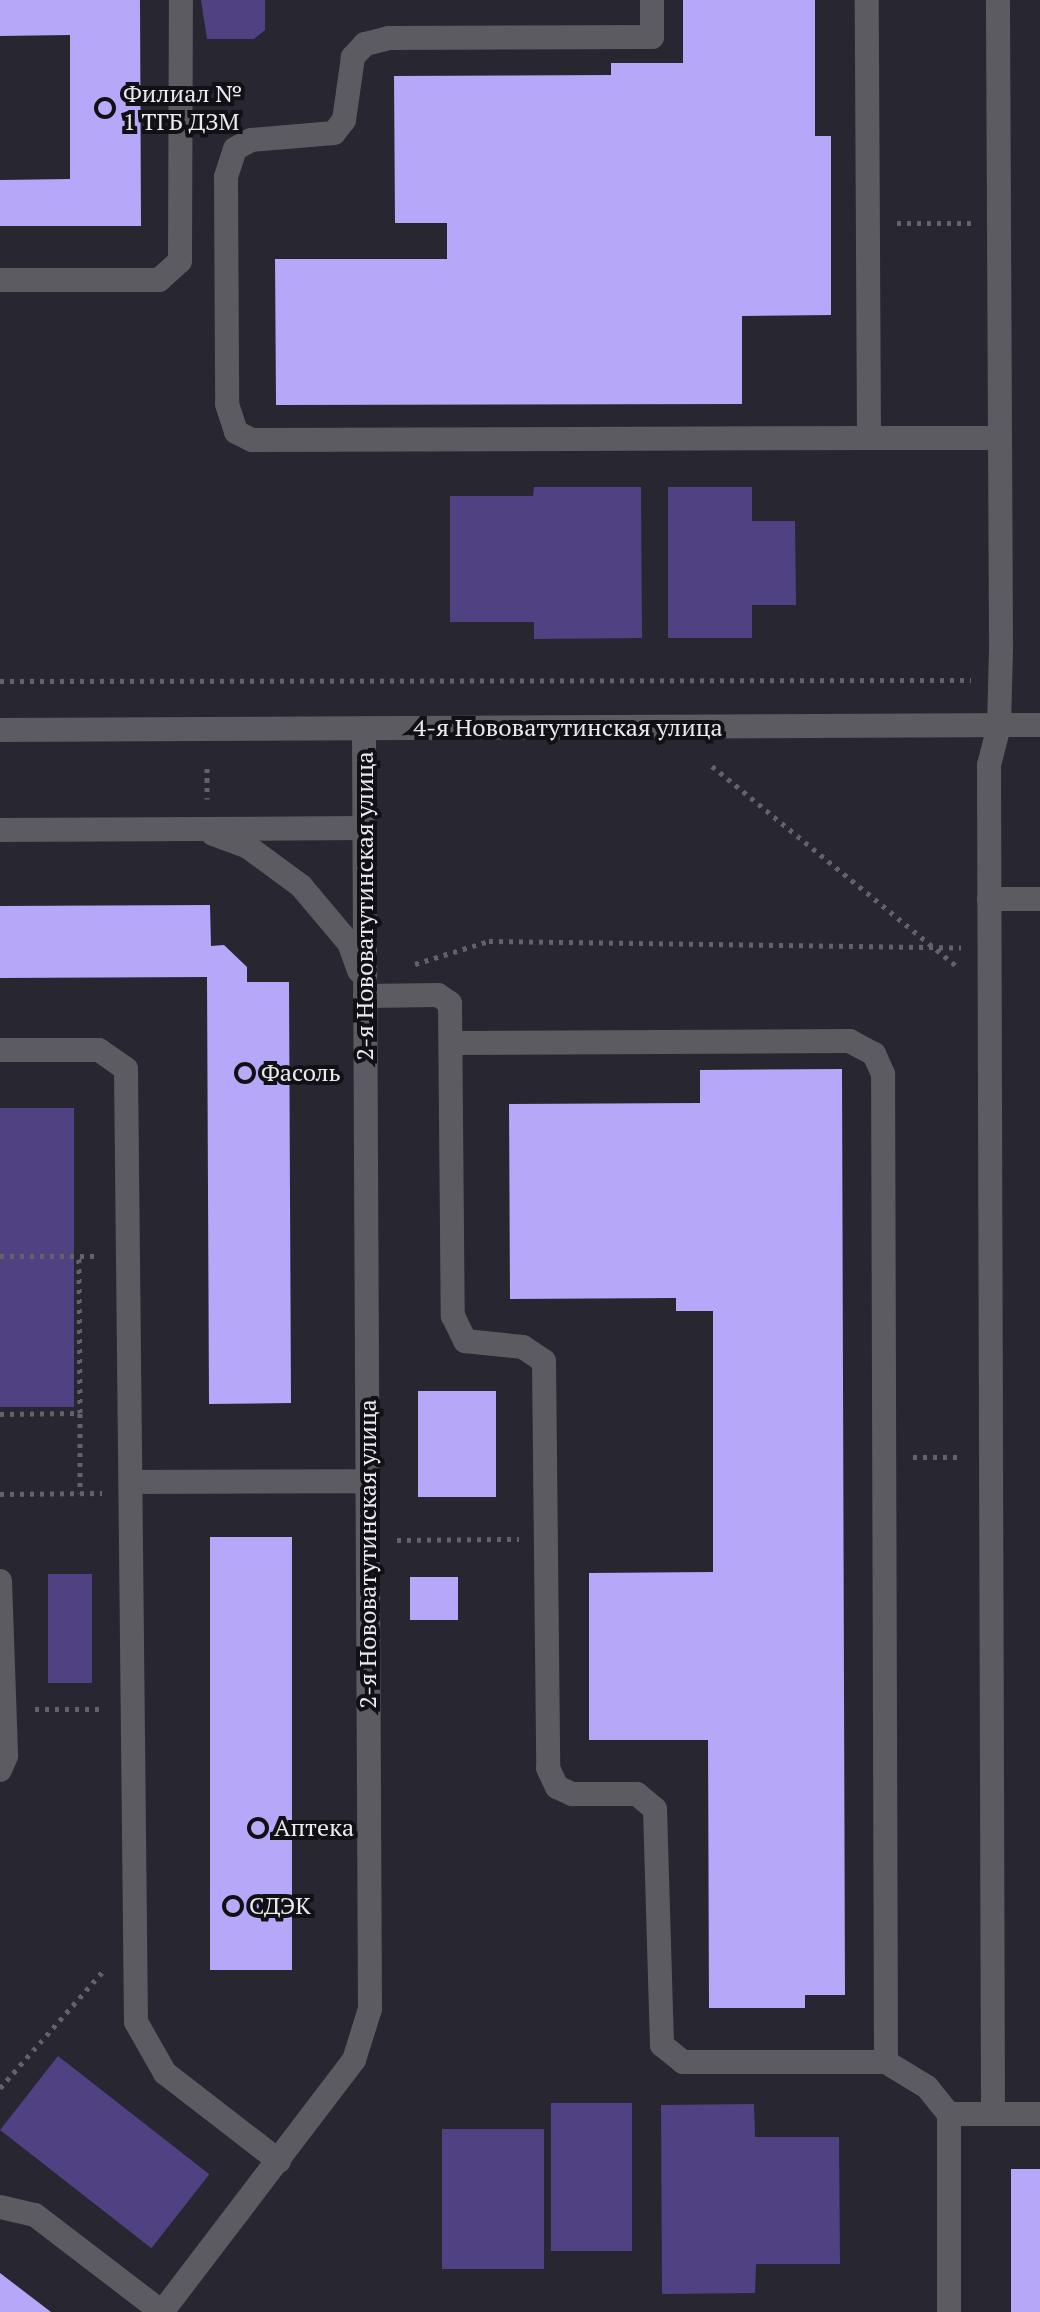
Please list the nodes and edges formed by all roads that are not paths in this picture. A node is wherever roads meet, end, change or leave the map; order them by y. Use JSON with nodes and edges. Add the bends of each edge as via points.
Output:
{"nodes":[{"id":1,"x":181,"y":0,"type":"edge"},
{"id":2,"x":652,"y":0,"type":"edge"},
{"id":3,"x":867,"y":0,"type":"edge"},
{"id":4,"x":998,"y":0,"type":"edge"},
{"id":5,"x":0,"y":280,"type":"edge"},
{"id":6,"x":869,"y":438,"type":"junction"},
{"id":7,"x":1000,"y":438,"type":"junction"},
{"id":8,"x":1040,"y":725,"type":"edge"},
{"id":9,"x":999,"y":726,"type":"junction"},
{"id":10,"x":364,"y":729,"type":"junction"},
{"id":11,"x":0,"y":730,"type":"edge"},
{"id":12,"x":364,"y":828,"type":"junction"},
{"id":13,"x":200,"y":829,"type":"junction"},
{"id":14,"x":0,"y":830,"type":"edge"},
{"id":15,"x":989,"y":899,"type":"junction"},
{"id":16,"x":1040,"y":899,"type":"edge"},
{"id":17,"x":365,"y":992,"type":"junction"},
{"id":18,"x":452,"y":1043,"type":"junction"},
{"id":19,"x":0,"y":1050,"type":"edge"},
{"id":20,"x":367,"y":1481,"type":"junction"},
{"id":21,"x":131,"y":1487,"type":"junction"},
{"id":22,"x":0,"y":1581,"type":"edge"},
{"id":23,"x":0,"y":1770,"type":"edge"},
{"id":24,"x":886,"y":2062,"type":"junction"},
{"id":25,"x":949,"y":2114,"type":"junction"},
{"id":26,"x":993,"y":2114,"type":"junction"},
{"id":27,"x":1040,"y":2114,"type":"edge"},
{"id":28,"x":279,"y":2161,"type":"junction"},
{"id":29,"x":0,"y":2207,"type":"edge"},
{"id":30,"x":162,"y":2312,"type":"edge"},
{"id":31,"x":949,"y":2312,"type":"edge"}],
"edges":[{"from":1,"to":5,"type":"street","via":[[180,261],[159,280]]},
{"from":2,"to":6,"type":"street","via":[[652,37],[389,38],[365,44],[353,57],[344,120],[334,133],[251,140],[235,149],[226,177],[229,421],[252,440]]},
{"from":3,"to":6,"type":"street"},
{"from":4,"to":7,"type":"street"},
{"from":6,"to":7,"type":"street"},
{"from":7,"to":9,"type":"street"},
{"from":8,"to":9,"type":"street","name":"4-я Нововатутинская улица"},
{"from":9,"to":10,"type":"street","name":"4-я Нововатутинская улица"},
{"from":9,"to":15,"type":"street","via":[[989,765]]},
{"from":10,"to":11,"type":"street","name":"4-я Нововатутинская улица"},
{"from":10,"to":12,"type":"street","name":"2-я Нововатутинская улица"},
{"from":12,"to":13,"type":"street"},
{"from":12,"to":17,"type":"street","name":"2-я Нововатутинская улица"},
{"from":13,"to":14,"type":"street"},
{"from":13,"to":17,"type":"street","via":[[248,847],[301,886],[349,943]]},
{"from":15,"to":16,"type":"street"},
{"from":15,"to":26,"type":"street"},
{"from":17,"to":18,"type":"street","via":[[445,998]]},
{"from":17,"to":20,"type":"street","name":"2-я Нововатутинская улица"},
{"from":18,"to":24,"type":"street","via":[[453,1316],[465,1341],[523,1347],[544,1361],[548,1768],[557,1787],[572,1794],[637,1794],[655,1809],[662,2045],[683,2062]]},
{"from":18,"to":24,"type":"street","via":[[850,1041],[874,1054],[883,1074]]},
{"from":19,"to":21,"type":"street","via":[[99,1050],[126,1069]]},
{"from":20,"to":21,"type":"street"},
{"from":20,"to":28,"type":"street","name":"2-я Нововатутинская улица","via":[[370,2009],[354,2060]]},
{"from":21,"to":28,"type":"street","via":[[136,2022],[145,2047],[165,2073]]},
{"from":22,"to":23,"type":"street","via":[[6,1756]]},
{"from":24,"to":25,"type":"street","via":[[927,2087]]},
{"from":25,"to":26,"type":"street"},
{"from":25,"to":31,"type":"street"},
{"from":26,"to":27,"type":"street"},
{"from":28,"to":30,"type":"street","name":"2-я Нововатутинская улица"},
{"from":29,"to":30,"type":"street","via":[[35,2215]]}]}
